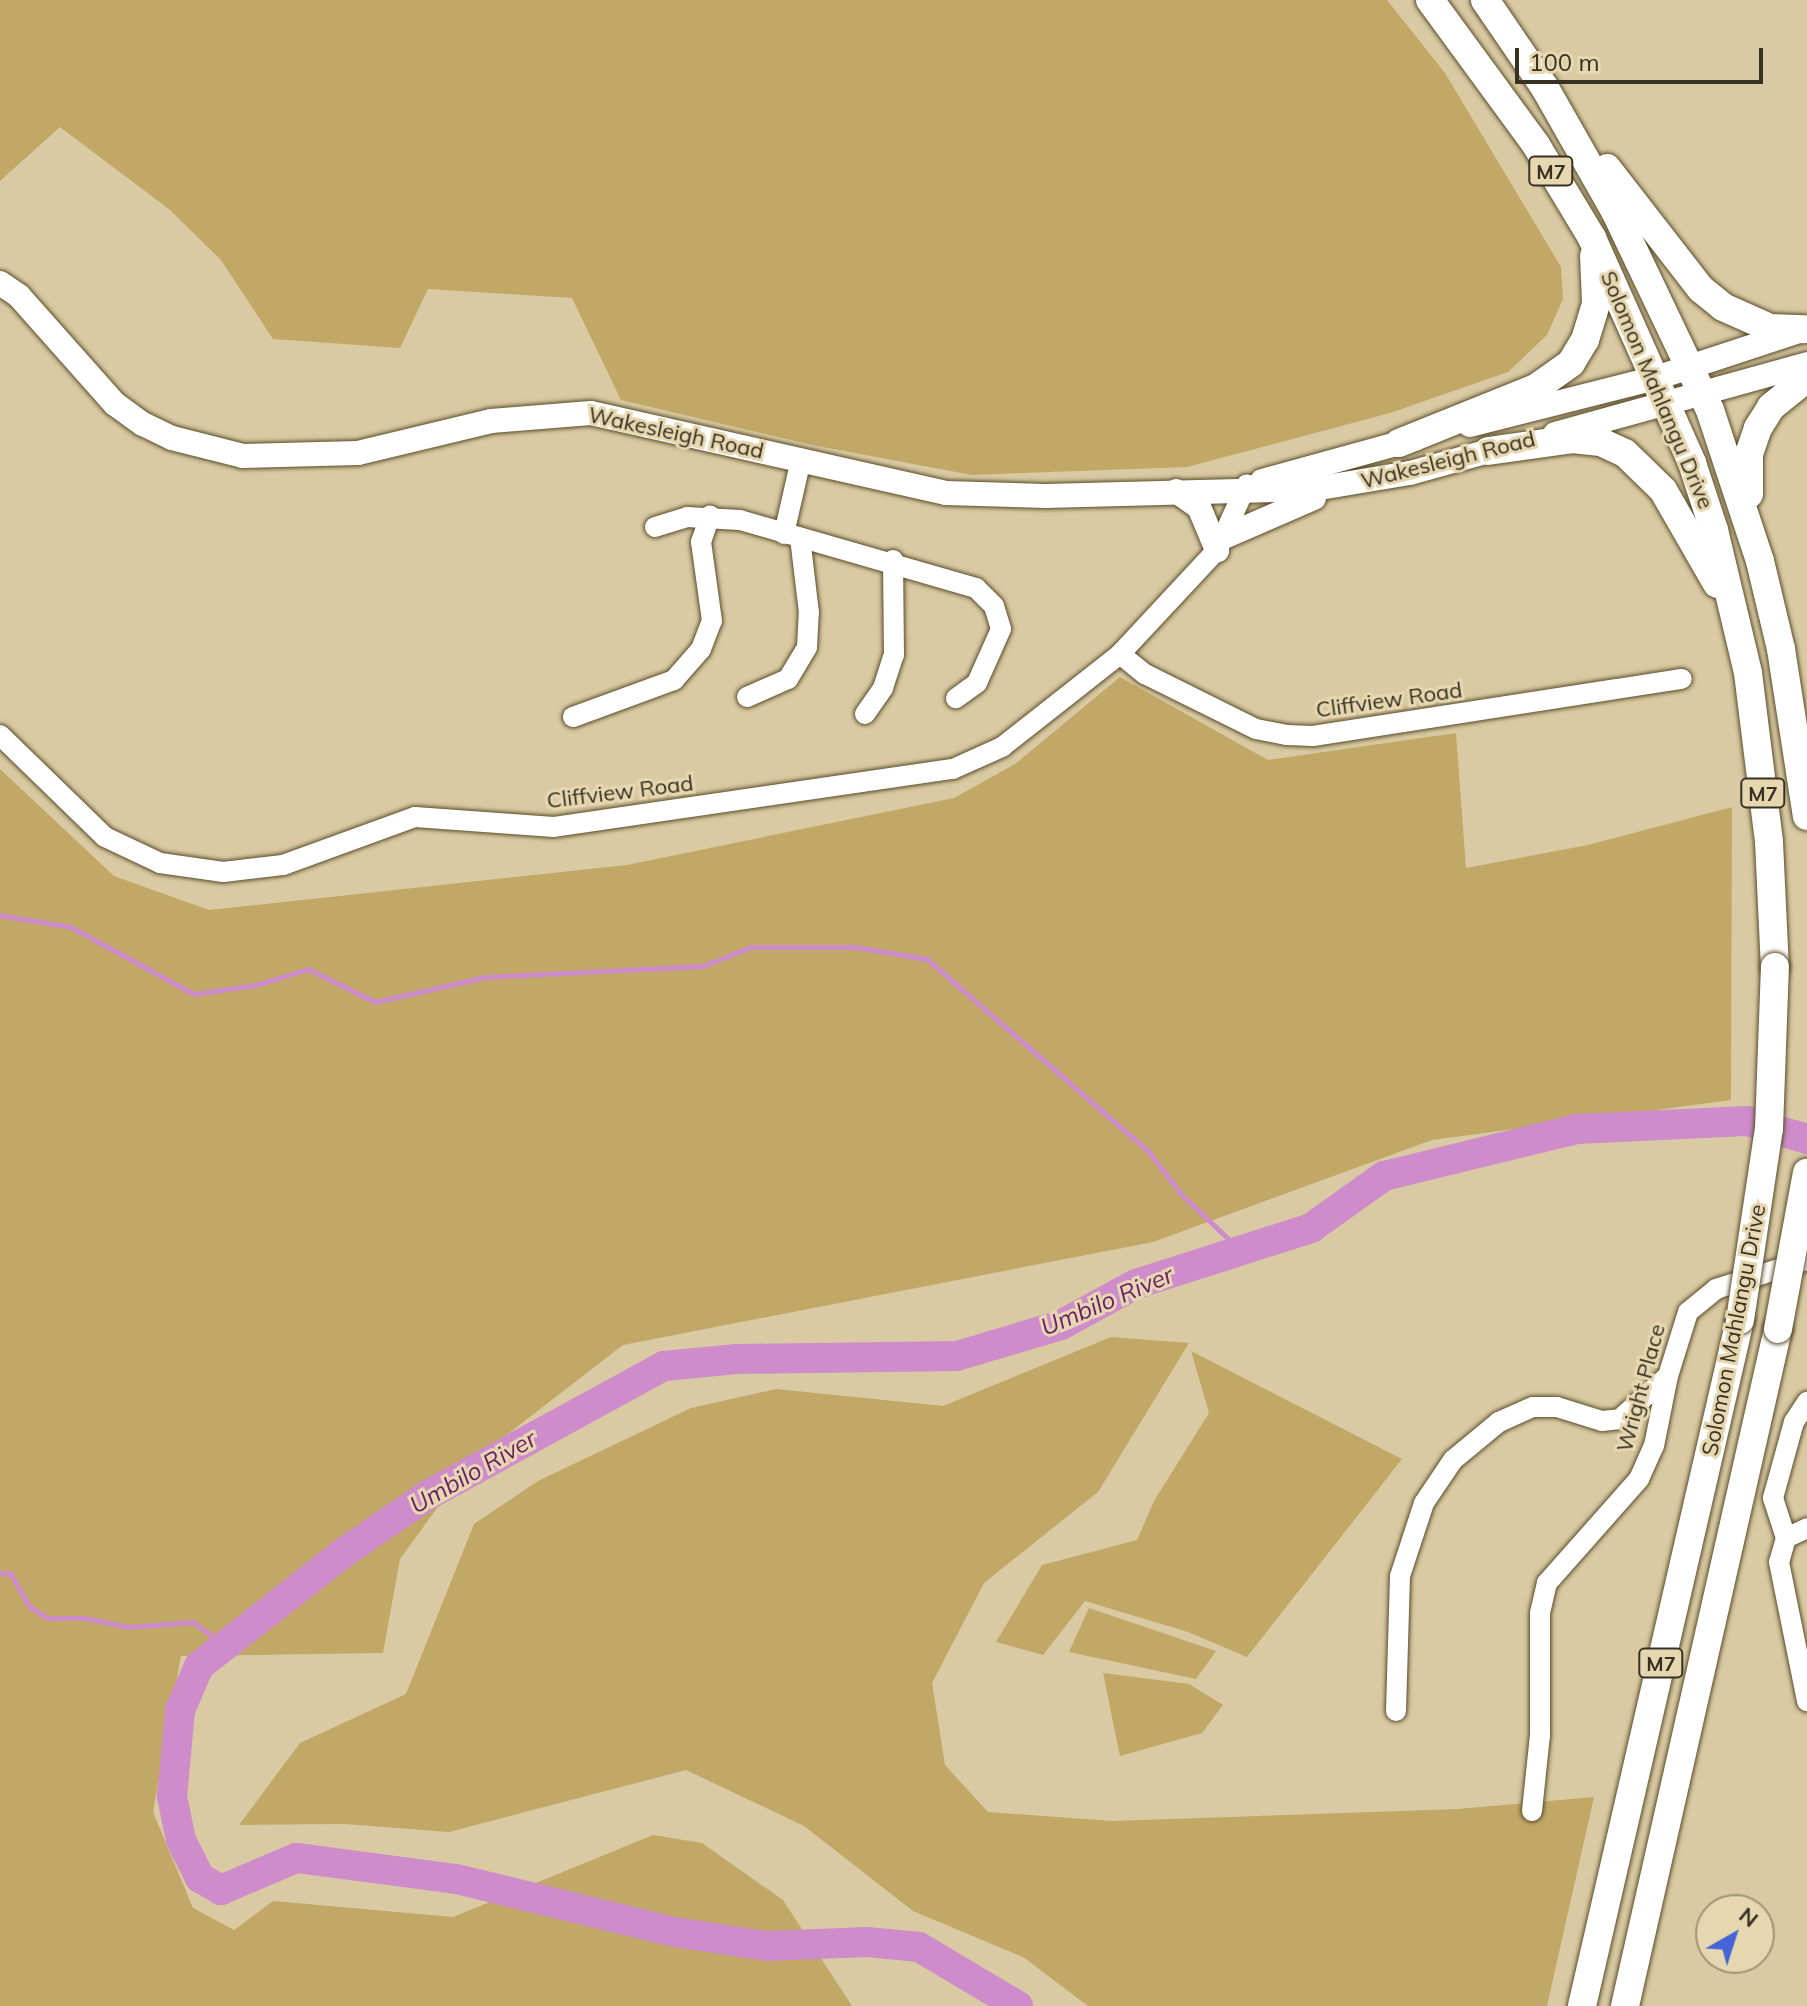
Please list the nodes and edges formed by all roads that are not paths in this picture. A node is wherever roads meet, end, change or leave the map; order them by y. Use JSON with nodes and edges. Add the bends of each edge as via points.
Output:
{"nodes":[{"id":1,"x":1430,"y":0,"type":"edge"},
{"id":2,"x":1485,"y":0,"type":"edge"},
{"id":3,"x":1545,"y":88,"type":"junction"},
{"id":4,"x":1592,"y":238,"type":"junction"},
{"id":5,"x":0,"y":283,"type":"edge"},
{"id":6,"x":1806,"y":329,"type":"edge"},
{"id":7,"x":1807,"y":364,"type":"edge"},
{"id":8,"x":1690,"y":367,"type":"junction"},
{"id":9,"x":1656,"y":378,"type":"junction"},
{"id":10,"x":1807,"y":378,"type":"edge"},
{"id":11,"x":1702,"y":395,"type":"junction"},
{"id":12,"x":1667,"y":405,"type":"junction"},
{"id":13,"x":1399,"y":443,"type":"junction"},
{"id":14,"x":1488,"y":451,"type":"junction"},
{"id":15,"x":801,"y":459,"type":"junction"},
{"id":16,"x":1358,"y":482,"type":"junction"},
{"id":17,"x":1238,"y":489,"type":"junction"},
{"id":18,"x":1176,"y":491,"type":"junction"},
{"id":19,"x":710,"y":516,"type":"junction"},
{"id":20,"x":655,"y":527,"type":"dead end"},
{"id":21,"x":792,"y":536,"type":"junction"},
{"id":22,"x":1220,"y":544,"type":"junction"},
{"id":23,"x":893,"y":560,"type":"junction"},
{"id":24,"x":1760,"y":561,"type":"junction"},
{"id":25,"x":1736,"y":620,"type":"junction"},
{"id":26,"x":1120,"y":654,"type":"junction"},
{"id":27,"x":1682,"y":679,"type":"dead end"},
{"id":28,"x":747,"y":697,"type":"dead end"},
{"id":29,"x":956,"y":698,"type":"dead end"},
{"id":30,"x":865,"y":714,"type":"dead end"},
{"id":31,"x":573,"y":717,"type":"dead end"},
{"id":32,"x":0,"y":735,"type":"edge"},
{"id":33,"x":1807,"y":816,"type":"edge"},
{"id":34,"x":1807,"y":1173,"type":"edge"},
{"id":35,"x":1807,"y":1260,"type":"edge"},
{"id":36,"x":1668,"y":1376,"type":"junction"},
{"id":37,"x":1807,"y":1402,"type":"edge"},
{"id":38,"x":1807,"y":1528,"type":"edge"},
{"id":39,"x":1786,"y":1538,"type":"junction"},
{"id":40,"x":1807,"y":1701,"type":"edge"},
{"id":41,"x":1396,"y":1711,"type":"dead end"},
{"id":42,"x":1532,"y":1811,"type":"dead end"},
{"id":43,"x":1582,"y":2006,"type":"edge"},
{"id":44,"x":1625,"y":2006,"type":"edge"}],
"edges":[{"from":1,"to":4,"type":"highway","name":"Solomon Mahlangu Drive","number":"M7","via":[[1536,145]]},
{"from":2,"to":3,"type":"highway","name":"Solomon Mahlangu Drive","number":"M7"},
{"from":3,"to":6,"type":"highway","via":[[1701,289],[1749,322]]},
{"from":3,"to":8,"type":"highway","name":"Solomon Mahlangu Drive","number":"M7","via":[[1615,211]]},
{"from":4,"to":9,"type":"highway","name":"Solomon Mahlangu Drive","number":"M7"},
{"from":4,"to":13,"type":"highway","via":[[1596,303],[1585,340],[1571,363],[1536,388]]},
{"from":5,"to":15,"type":"main road","name":"Wakesleigh Road","via":[[19,296],[115,404],[143,424],[208,449],[284,458],[358,453],[491,421],[591,413]]},
{"from":6,"to":8,"type":"main road","name":"Wakesleigh Road"},
{"from":7,"to":11,"type":"main road","name":"Wakesleigh Road"},
{"from":8,"to":9,"type":"main road","name":"Wakesleigh Road"},
{"from":8,"to":11,"type":"highway","name":"Solomon Mahlangu Drive","number":"M7"},
{"from":9,"to":12,"type":"highway","name":"Solomon Mahlangu Drive","number":"M7"},
{"from":9,"to":13,"type":"main road","name":"Wakesleigh Road"},
{"from":10,"to":24,"type":"highway","via":[[1771,407],[1749,454],[1747,478]]},
{"from":11,"to":12,"type":"main road","name":"Wakesleigh Road"},
{"from":11,"to":24,"type":"highway","name":"Solomon Mahlangu Drive","number":"M7"},
{"from":12,"to":14,"type":"main road","name":"Wakesleigh Road"},
{"from":12,"to":25,"type":"highway","name":"Solomon Mahlangu Drive","number":"M7","via":[[1714,530]]},
{"from":13,"to":17,"type":"main road","name":"Wakesleigh Road"},
{"from":14,"to":16,"type":"main road","name":"Wakesleigh Road"},
{"from":14,"to":25,"type":"highway","via":[[1572,439],[1601,442],[1625,453],[1679,513]]},
{"from":15,"to":18,"type":"main road","name":"Wakesleigh Road","via":[[946,493]]},
{"from":15,"to":21,"type":"street"},
{"from":16,"to":17,"type":"main road","name":"Wakesleigh Road"},
{"from":16,"to":22,"type":"main road"},
{"from":17,"to":18,"type":"main road","name":"Wakesleigh Road"},
{"from":17,"to":22,"type":"street","name":"Cliffview Road"},
{"from":18,"to":22,"type":"main road","via":[[1199,507]]},
{"from":19,"to":20,"type":"street"},
{"from":19,"to":21,"type":"street"},
{"from":19,"to":31,"type":"street","via":[[701,542],[712,621],[701,649],[674,680]]},
{"from":21,"to":23,"type":"street"},
{"from":21,"to":28,"type":"street","via":[[809,613],[807,647],[788,679]]},
{"from":22,"to":26,"type":"street","name":"Cliffview Road"},
{"from":23,"to":29,"type":"street","via":[[966,583],[994,606],[1001,629],[998,638],[972,690]]},
{"from":23,"to":30,"type":"street","via":[[894,655],[883,688]]},
{"from":24,"to":33,"type":"highway","name":"Solomon Mahlangu Drive","number":"M7","via":[[1783,663]]},
{"from":25,"to":43,"type":"highway","name":"Solomon Mahlangu Drive","number":"M7","bridge":true,"via":[[1769,842],[1775,967],[1769,1129],[1740,1320]]},
{"from":26,"to":27,"type":"street","name":"Cliffview Road","via":[[1145,674],[1256,729],[1287,735],[1313,736]]},
{"from":26,"to":32,"type":"street","name":"Cliffview Road","via":[[1002,747],[953,769],[554,827],[415,817],[283,865],[254,870],[187,869],[134,854],[83,819]]},
{"from":34,"to":44,"type":"highway","name":"Solomon Mahlangu Drive","number":"M7","bridge":true,"via":[[1778,1329]]},
{"from":35,"to":36,"type":"street","name":"Wright Place","via":[[1716,1289],[1698,1301],[1681,1324]]},
{"from":36,"to":41,"type":"street","via":[[1620,1419],[1602,1421],[1557,1407],[1533,1407],[1499,1422],[1453,1460],[1424,1503],[1400,1576]]},
{"from":36,"to":42,"type":"street","name":"Wright Place","via":[[1654,1446],[1639,1479],[1556,1569],[1542,1597],[1540,1735]]},
{"from":37,"to":39,"type":"street","via":[[1794,1422],[1773,1498]]},
{"from":38,"to":39,"type":"street"},
{"from":39,"to":40,"type":"street","via":[[1779,1562]]}]}
